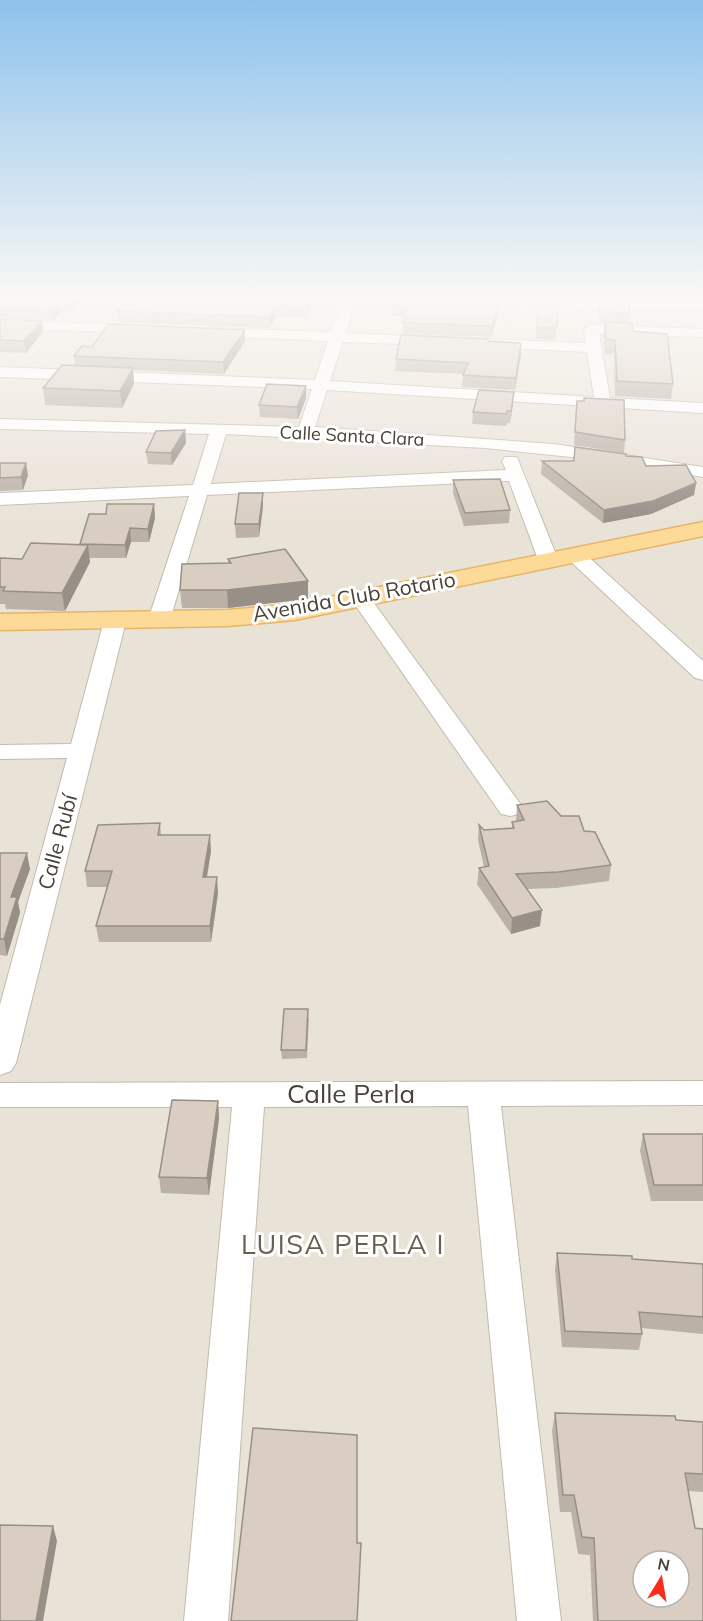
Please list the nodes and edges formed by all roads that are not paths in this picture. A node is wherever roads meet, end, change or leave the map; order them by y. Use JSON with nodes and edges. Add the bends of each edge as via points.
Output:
{"nodes":[{"id":1,"x":41,"y":374,"type":"edge"},
{"id":2,"x":326,"y":374,"type":"edge"},
{"id":3,"x":598,"y":374,"type":"edge"},
{"id":4,"x":322,"y":385,"type":"junction"},
{"id":5,"x":603,"y":403,"type":"junction"},
{"id":6,"x":703,"y":408,"type":"edge"},
{"id":7,"x":0,"y":424,"type":"edge"},
{"id":8,"x":219,"y":429,"type":"junction"},
{"id":9,"x":305,"y":433,"type":"junction"},
{"id":10,"x":504,"y":445,"type":"junction"},
{"id":11,"x":703,"y":472,"type":"edge"},
{"id":12,"x":516,"y":475,"type":"junction"},
{"id":13,"x":198,"y":491,"type":"junction"},
{"id":14,"x":0,"y":499,"type":"edge"},
{"id":15,"x":703,"y":529,"type":"edge"},
{"id":16,"x":576,"y":556,"type":"junction"},
{"id":17,"x":549,"y":562,"type":"junction"},
{"id":18,"x":361,"y":599,"type":"junction"},
{"id":19,"x":159,"y":620,"type":"junction"},
{"id":20,"x":115,"y":621,"type":"junction"},
{"id":21,"x":0,"y":622,"type":"edge"},
{"id":22,"x":703,"y":673,"type":"edge"},
{"id":23,"x":81,"y":751,"type":"junction"},
{"id":24,"x":0,"y":752,"type":"edge"},
{"id":25,"x":510,"y":808,"type":"dead end"},
{"id":26,"x":0,"y":1063,"type":"edge"},
{"id":27,"x":483,"y":1093,"type":"junction"},
{"id":28,"x":703,"y":1093,"type":"edge"},
{"id":29,"x":249,"y":1094,"type":"junction"},
{"id":30,"x":0,"y":1095,"type":"edge"},
{"id":31,"x":206,"y":1621,"type":"edge"},
{"id":32,"x":539,"y":1621,"type":"edge"}],
"edges":[{"from":1,"to":4,"type":"street"},
{"from":2,"to":4,"type":"street"},
{"from":3,"to":5,"type":"street"},
{"from":4,"to":5,"type":"street"},
{"from":4,"to":9,"type":"street"},
{"from":5,"to":6,"type":"street"},
{"from":7,"to":8,"type":"street","name":"Calle Santa Clara"},
{"from":8,"to":9,"type":"street","name":"Calle Santa Clara"},
{"from":8,"to":13,"type":"street"},
{"from":9,"to":10,"type":"street","name":"Calle Santa Clara"},
{"from":10,"to":11,"type":"street","name":"Calle Santa Clara","via":[[556,449]]},
{"from":10,"to":12,"type":"street"},
{"from":12,"to":13,"type":"street"},
{"from":12,"to":17,"type":"street"},
{"from":13,"to":14,"type":"street"},
{"from":13,"to":19,"type":"street"},
{"from":15,"to":16,"type":"main road","name":"Avenida Club Rotario"},
{"from":16,"to":17,"type":"main road","name":"Avenida Club Rotario"},
{"from":16,"to":22,"type":"street"},
{"from":17,"to":18,"type":"main road","name":"Avenida Club Rotario"},
{"from":18,"to":19,"type":"main road","name":"Avenida Club Rotario","via":[[295,612]]},
{"from":18,"to":25,"type":"street"},
{"from":19,"to":20,"type":"main road","name":"Avenida Club Rotario"},
{"from":20,"to":21,"type":"main road","name":"Avenida Club Rotario"},
{"from":20,"to":23,"type":"street","name":"Calle Rubí"},
{"from":23,"to":24,"type":"street"},
{"from":23,"to":26,"type":"street","name":"Calle Rubí"},
{"from":27,"to":28,"type":"street","name":"Calle Perla"},
{"from":27,"to":29,"type":"street","name":"Calle Perla"},
{"from":27,"to":32,"type":"street"},
{"from":29,"to":30,"type":"street","name":"Calle Perla"},
{"from":29,"to":31,"type":"street"}]}
